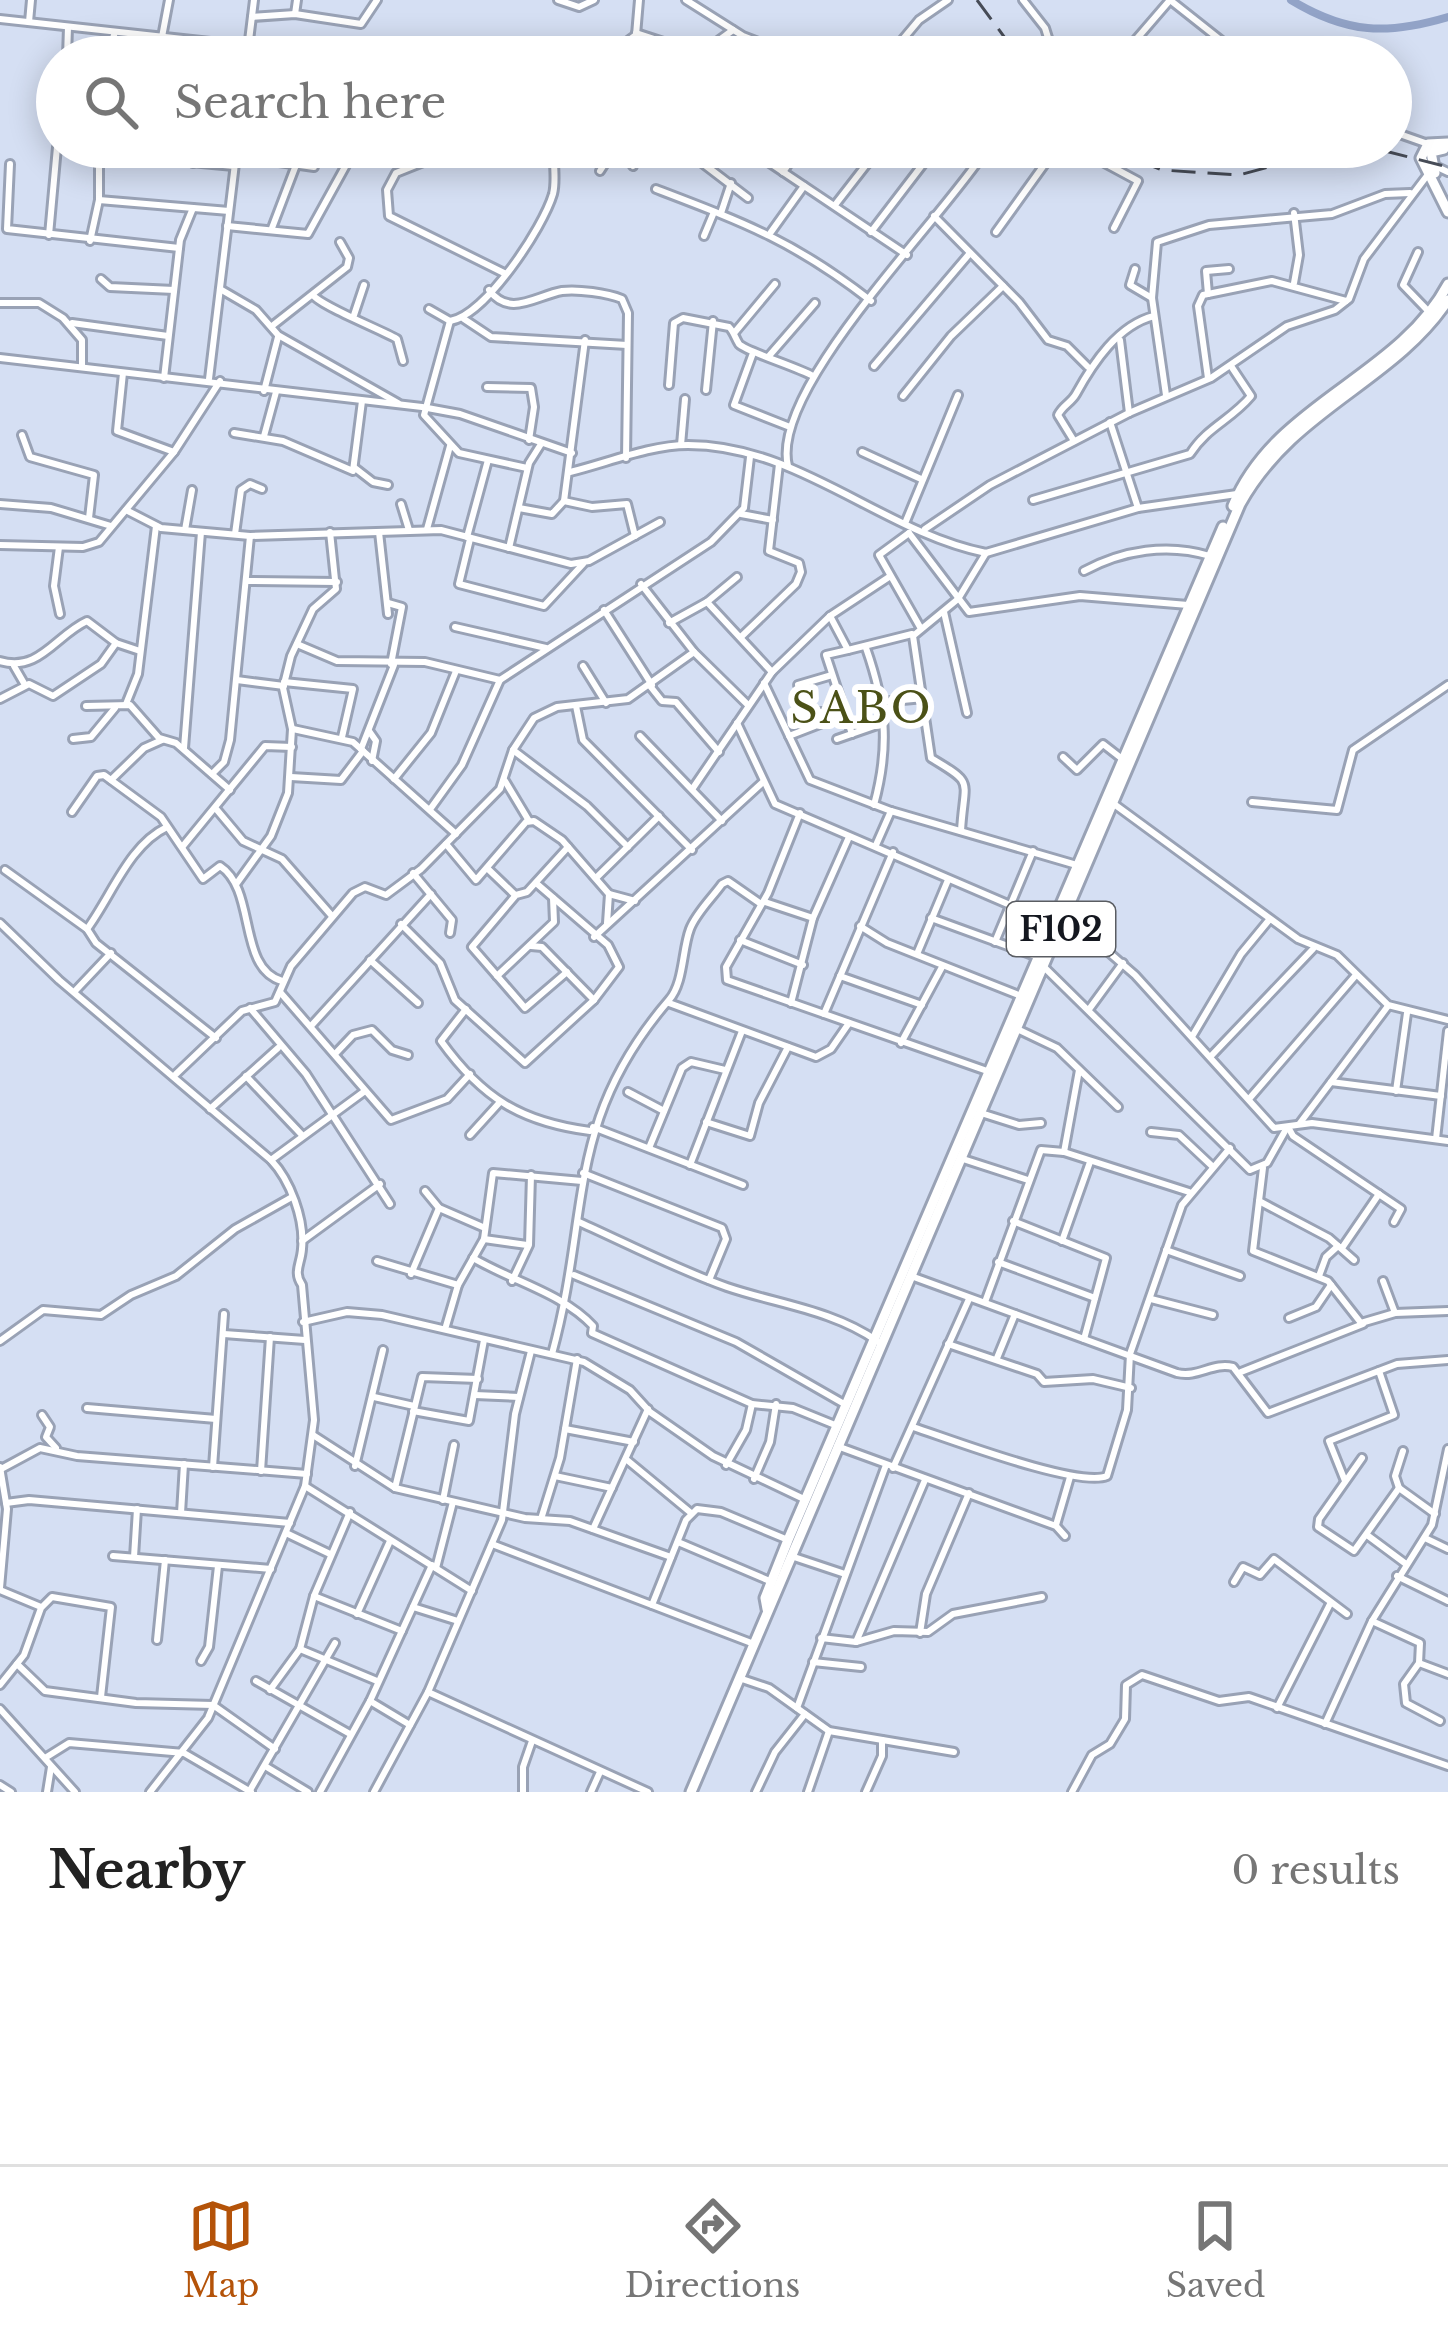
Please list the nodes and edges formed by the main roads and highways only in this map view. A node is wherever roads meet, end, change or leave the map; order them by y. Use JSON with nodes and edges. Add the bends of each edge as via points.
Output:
{"nodes":[{"id":1,"x":1448,"y":146,"type":"edge"},
{"id":2,"x":1429,"y":168,"type":"junction"},
{"id":3,"x":1448,"y":199,"type":"edge"},
{"id":4,"x":1448,"y":212,"type":"edge"},
{"id":5,"x":1448,"y":284,"type":"edge"},
{"id":6,"x":1448,"y":300,"type":"edge"},
{"id":7,"x":1434,"y":311,"type":"junction"},
{"id":8,"x":1043,"y":963,"type":"junction"},
{"id":9,"x":877,"y":1341,"type":"junction"},
{"id":10,"x":767,"y":1610,"type":"junction"},
{"id":11,"x":691,"y":1792,"type":"edge"}],
"edges":[{"from":1,"to":2,"type":"main road","via":[[1434,148]]},
{"from":1,"to":2,"type":"main road","via":[[1428,144],[1421,158]]},
{"from":2,"to":3,"type":"main road"},
{"from":2,"to":4,"type":"main road"},
{"from":5,"to":7,"type":"main road","number":"F102"},
{"from":6,"to":7,"type":"main road","number":"F102"},
{"from":7,"to":8,"type":"main road","number":"F102","via":[[1301,425],[1251,484]]},
{"from":7,"to":8,"type":"main road","number":"F102","via":[[1288,425],[1237,494]]},
{"from":8,"to":9,"type":"main road","number":"F102"},
{"from":8,"to":9,"type":"main road","number":"F102"},
{"from":9,"to":10,"type":"main road","number":"F102"},
{"from":9,"to":10,"type":"main road","number":"F102","via":[[788,1540]]},
{"from":10,"to":11,"type":"main road","number":"F102"}]}
